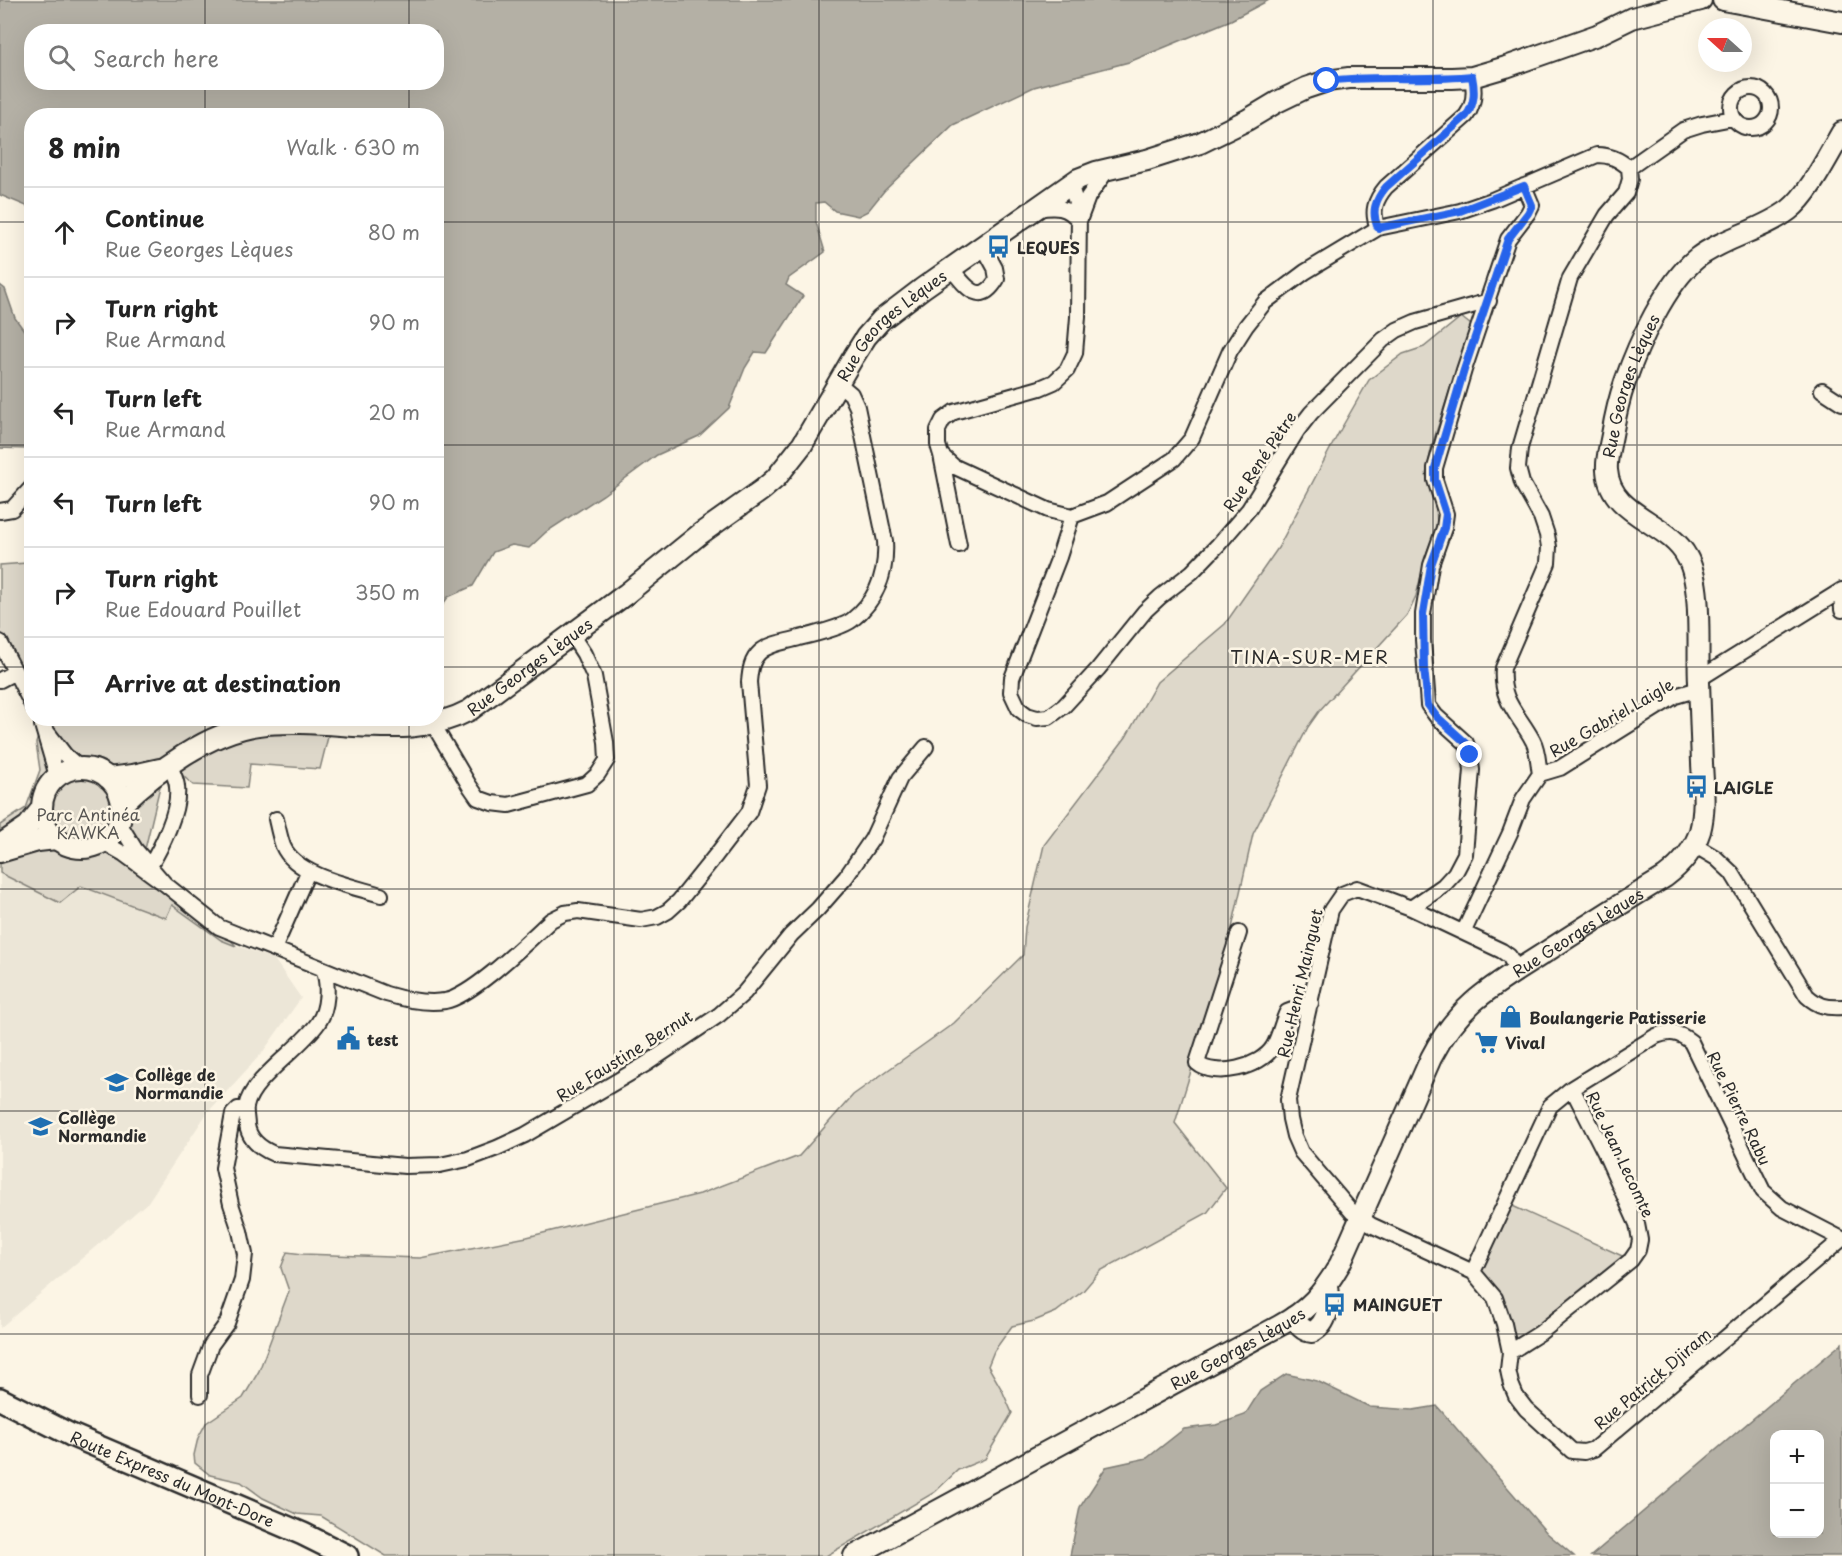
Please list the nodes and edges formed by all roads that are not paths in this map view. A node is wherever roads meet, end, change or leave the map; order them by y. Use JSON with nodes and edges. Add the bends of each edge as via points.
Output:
{"nodes":[{"id":1,"x":1701,"y":0,"type":"edge"},
{"id":2,"x":1723,"y":0,"type":"edge"},
{"id":3,"x":1842,"y":22,"type":"edge"},
{"id":4,"x":1472,"y":76,"type":"junction"},
{"id":5,"x":1733,"y":118,"type":"dead end"},
{"id":6,"x":1842,"y":132,"type":"edge"},
{"id":7,"x":1629,"y":168,"type":"junction"},
{"id":8,"x":1108,"y":169,"type":"junction"},
{"id":9,"x":1070,"y":184,"type":"junction"},
{"id":10,"x":1524,"y":186,"type":"junction"},
{"id":11,"x":1036,"y":209,"type":"junction"},
{"id":12,"x":1079,"y":221,"type":"junction"},
{"id":13,"x":1378,"y":228,"type":"junction"},
{"id":14,"x":983,"y":246,"type":"junction"},
{"id":15,"x":951,"y":268,"type":"junction"},
{"id":16,"x":1489,"y":301,"type":"junction"},
{"id":17,"x":839,"y":384,"type":"junction"},
{"id":18,"x":1822,"y":390,"type":"dead end"},
{"id":19,"x":1842,"y":403,"type":"edge"},
{"id":20,"x":941,"y":455,"type":"junction"},
{"id":21,"x":24,"y":496,"type":"edge"},
{"id":22,"x":0,"y":511,"type":"edge"},
{"id":23,"x":1072,"y":516,"type":"junction"},
{"id":24,"x":959,"y":545,"type":"dead end"},
{"id":25,"x":1841,"y":591,"type":"edge"},
{"id":26,"x":1842,"y":610,"type":"edge"},
{"id":27,"x":571,"y":634,"type":"junction"},
{"id":28,"x":0,"y":642,"type":"edge"},
{"id":29,"x":15,"y":672,"type":"junction"},
{"id":30,"x":0,"y":680,"type":"edge"},
{"id":31,"x":1699,"y":684,"type":"junction"},
{"id":32,"x":24,"y":689,"type":"edge"},
{"id":33,"x":444,"y":721,"type":"edge"},
{"id":34,"x":41,"y":726,"type":"edge"},
{"id":35,"x":43,"y":726,"type":"edge"},
{"id":36,"x":254,"y":726,"type":"edge"},
{"id":37,"x":352,"y":726,"type":"edge"},
{"id":38,"x":414,"y":726,"type":"edge"},
{"id":39,"x":435,"y":726,"type":"edge"},
{"id":40,"x":926,"y":747,"type":"dead end"},
{"id":41,"x":168,"y":766,"type":"junction"},
{"id":42,"x":80,"y":768,"type":"junction"},
{"id":43,"x":1540,"y":774,"type":"junction"},
{"id":44,"x":57,"y":776,"type":"junction"},
{"id":45,"x":108,"y":778,"type":"junction"},
{"id":46,"x":42,"y":808,"type":"junction"},
{"id":47,"x":120,"y":814,"type":"junction"},
{"id":48,"x":276,"y":819,"type":"dead end"},
{"id":49,"x":56,"y":839,"type":"junction"},
{"id":50,"x":103,"y":842,"type":"junction"},
{"id":51,"x":0,"y":845,"type":"edge"},
{"id":52,"x":1694,"y":845,"type":"junction"},
{"id":53,"x":0,"y":852,"type":"edge"},
{"id":54,"x":150,"y":866,"type":"junction"},
{"id":55,"x":308,"y":872,"type":"junction"},
{"id":56,"x":165,"y":884,"type":"junction"},
{"id":57,"x":381,"y":895,"type":"dead end"},
{"id":58,"x":1411,"y":908,"type":"junction"},
{"id":59,"x":1464,"y":932,"type":"junction"},
{"id":60,"x":1239,"y":933,"type":"dead end"},
{"id":61,"x":274,"y":949,"type":"junction"},
{"id":62,"x":323,"y":969,"type":"junction"},
{"id":63,"x":1517,"y":970,"type":"junction"},
{"id":64,"x":1311,"y":1003,"type":"junction"},
{"id":65,"x":1842,"y":1007,"type":"edge"},
{"id":66,"x":1572,"y":1088,"type":"junction"},
{"id":67,"x":246,"y":1108,"type":"junction"},
{"id":68,"x":1361,"y":1219,"type":"junction"},
{"id":69,"x":1842,"y":1239,"type":"edge"},
{"id":70,"x":1473,"y":1272,"type":"junction"},
{"id":71,"x":1510,"y":1352,"type":"junction"},
{"id":72,"x":0,"y":1389,"type":"edge"},
{"id":73,"x":200,"y":1395,"type":"dead end"},
{"id":74,"x":0,"y":1400,"type":"edge"},
{"id":75,"x":182,"y":1482,"type":"junction"},
{"id":76,"x":348,"y":1556,"type":"edge"},
{"id":77,"x":854,"y":1556,"type":"edge"}],
"edges":[{"from":1,"to":4,"type":"main road","name":"Rue Georges Lèques","via":[[1632,18],[1506,67]]},
{"from":2,"to":3,"type":"main road"},
{"from":4,"to":8,"type":"main road","name":"Rue Georges Lèques","via":[[1327,81],[1276,102],[1200,143]]},
{"from":4,"to":13,"type":"street","via":[[1474,100],[1466,116],[1377,197],[1374,220]]},
{"from":5,"to":7,"type":"street","via":[[1683,130]]},
{"from":6,"to":31,"type":"main road","name":"Rue Georges Lèques","via":[[1790,210],[1717,245],[1680,275],[1640,344],[1616,413],[1607,469],[1610,487],[1619,501],[1681,546],[1691,564],[1698,622]]},
{"from":7,"to":10,"type":"street","via":[[1621,161],[1597,155]]},
{"from":7,"to":43,"type":"street","via":[[1626,193],[1607,215],[1570,278],[1520,448],[1518,468],[1541,518],[1549,547],[1548,563],[1503,668],[1502,682],[1508,701],[1535,744]]},
{"from":8,"to":9,"type":"main road","name":"Rue Georges Lèques"},
{"from":8,"to":12,"type":"street","via":[[1088,197]]},
{"from":9,"to":11,"type":"main road","name":"Rue Georges Lèques"},
{"from":9,"to":12,"type":"street"},
{"from":10,"to":13,"type":"street","via":[[1460,211]]},
{"from":10,"to":16,"type":"street","via":[[1532,205],[1508,239]]},
{"from":11,"to":12,"type":"street","via":[[1060,207]]},
{"from":11,"to":14,"type":"main road","name":"Rue Georges Lèques"},
{"from":12,"to":20,"type":"street","via":[[1077,339],[1067,370],[1040,388],[954,412],[938,430]]},
{"from":13,"to":23,"type":"street","via":[[1265,302],[1230,351],[1192,438],[1174,459],[1107,504]]},
{"from":14,"to":15,"type":"main road","name":"Rue Georges Lèques"},
{"from":14,"to":15,"type":"street","via":[[995,268],[997,279],[991,288],[982,293],[967,289]]},
{"from":15,"to":17,"type":"main road","name":"Rue Georges Lèques","via":[[874,327]]},
{"from":16,"to":23,"type":"street","name":"Rue René Pètre","via":[[1415,322],[1383,340],[1304,422],[1249,509],[1218,545],[1146,611],[1064,705],[1049,717],[1036,718],[1019,709],[1011,692],[1012,678]]},
{"from":16,"to":58,"type":"street","via":[[1435,468],[1446,514],[1431,565],[1423,614],[1428,705],[1466,743],[1470,755],[1464,854],[1443,886]]},
{"from":17,"to":27,"type":"main road","name":"Rue Georges Lèques","via":[[802,446],[776,478]]},
{"from":17,"to":62,"type":"street","via":[[851,394],[857,407],[885,541],[884,574],[866,605],[851,621],[770,646],[755,658],[749,682],[758,778],[755,798],[749,812],[679,901],[657,917],[641,920],[578,911],[565,913],[551,920],[480,982],[448,1000],[408,1001]]},
{"from":18,"to":19,"type":"street"},
{"from":20,"to":23,"type":"street","via":[[953,466],[1016,496]]},
{"from":20,"to":24,"type":"street"},
{"from":21,"to":22,"type":"street","via":[[12,509]]},
{"from":25,"to":26,"type":"street"},
{"from":25,"to":31,"type":"street","name":"Rue Gabriel Laigle"},
{"from":27,"to":33,"type":"main road","name":"Rue Georges Lèques","via":[[470,710]]},
{"from":27,"to":39,"type":"street","via":[[594,676],[606,742],[607,760],[587,784],[509,805],[478,798]]},
{"from":28,"to":29,"type":"street"},
{"from":29,"to":30,"type":"street"},
{"from":29,"to":32,"type":"street"},
{"from":31,"to":43,"type":"street","name":"Rue Gabriel Laigle","via":[[1560,768]]},
{"from":31,"to":52,"type":"main road","name":"Rue Georges Lèques","via":[[1703,812]]},
{"from":34,"to":44,"type":"street"},
{"from":35,"to":42,"type":"street"},
{"from":36,"to":41,"type":"main road","name":"Rue Georges Lèques","via":[[215,738]]},
{"from":37,"to":38,"type":"main road","name":"Rue Georges Lèques"},
{"from":40,"to":67,"type":"street","name":"Rue Faustine Bernut","via":[[900,778],[872,839],[846,877],[791,934],[744,993],[719,1015],[655,1057],[525,1135],[468,1159],[440,1165],[349,1162],[274,1154],[263,1149],[248,1129]]},
{"from":41,"to":45,"type":"main road","name":"Rue Georges Lèques"},
{"from":41,"to":47,"type":"main road","name":"Rue Georges Lèques","via":[[139,788]]},
{"from":41,"to":54,"type":"street","via":[[178,788],[174,813]]},
{"from":42,"to":44,"type":"main road"},
{"from":42,"to":45,"type":"main road"},
{"from":43,"to":59,"type":"street","via":[[1523,799]]},
{"from":44,"to":46,"type":"main road","via":[[49,785]]},
{"from":45,"to":47,"type":"main road","via":[[115,785]]},
{"from":46,"to":49,"type":"main road","via":[[45,825]]},
{"from":46,"to":51,"type":"main road","via":[[28,826]]},
{"from":47,"to":50,"type":"main road","via":[[112,833]]},
{"from":47,"to":54,"type":"street","via":[[135,849]]},
{"from":48,"to":55,"type":"street","via":[[283,846],[292,860]]},
{"from":49,"to":50,"type":"main road","via":[[79,848]]},
{"from":49,"to":53,"type":"main road"},
{"from":50,"to":56,"type":"street"},
{"from":52,"to":63,"type":"main road","name":"Rue Georges Lèques","via":[[1665,877]]},
{"from":52,"to":65,"type":"street","via":[[1732,873],[1807,996],[1820,1006]]},
{"from":54,"to":56,"type":"street"},
{"from":55,"to":57,"type":"street"},
{"from":55,"to":61,"type":"street"},
{"from":56,"to":61,"type":"street","via":[[219,927]]},
{"from":58,"to":59,"type":"street","name":"Rue Henri Mainguet"},
{"from":58,"to":64,"type":"street","name":"Rue Henri Mainguet","via":[[1357,888],[1342,894],[1331,910]]},
{"from":59,"to":63,"type":"street","name":"Rue Henri Mainguet","via":[[1505,953]]},
{"from":60,"to":64,"type":"street","via":[[1197,1063],[1229,1071],[1253,1065],[1273,1048],[1287,1012]]},
{"from":61,"to":62,"type":"street"},
{"from":62,"to":67,"type":"street","via":[[327,988],[318,1023],[260,1082]]},
{"from":63,"to":68,"type":"main road","name":"Rue Georges Lèques","via":[[1473,1000],[1440,1041]]},
{"from":64,"to":68,"type":"street","name":"Rue Henri Mainguet","via":[[1288,1100],[1290,1119],[1301,1152]]},
{"from":66,"to":69,"type":"street","name":"Rue Pierre Rabu","via":[[1656,1036],[1665,1032],[1684,1036],[1691,1042],[1764,1191],[1782,1208]]},
{"from":66,"to":70,"type":"street","name":"Rue Pierre Rabu","via":[[1550,1106],[1543,1119]]},
{"from":66,"to":71,"type":"street","name":"Rue Jean Lecomte","via":[[1637,1224],[1638,1250],[1631,1260],[1540,1333]]},
{"from":67,"to":73,"type":"street","via":[[233,1114],[224,1168],[245,1254],[242,1280],[227,1323],[207,1354],[200,1375]]},
{"from":68,"to":70,"type":"street","name":"Rue Patrick Djiram"},
{"from":68,"to":77,"type":"main road","name":"Rue Georges Lèques","via":[[1328,1285],[1294,1317]]},
{"from":69,"to":71,"type":"street","name":"Rue Patrick Djiram","via":[[1594,1449],[1572,1451],[1526,1409],[1510,1384]]},
{"from":70,"to":71,"type":"street","name":"Rue Patrick Djiram","via":[[1495,1298]]},
{"from":72,"to":75,"type":"main road"},
{"from":74,"to":75,"type":"main road","name":"Route Express du Mont-Dore"},
{"from":75,"to":76,"type":"main road","name":"Route Express du Mont-Dore"}]}
